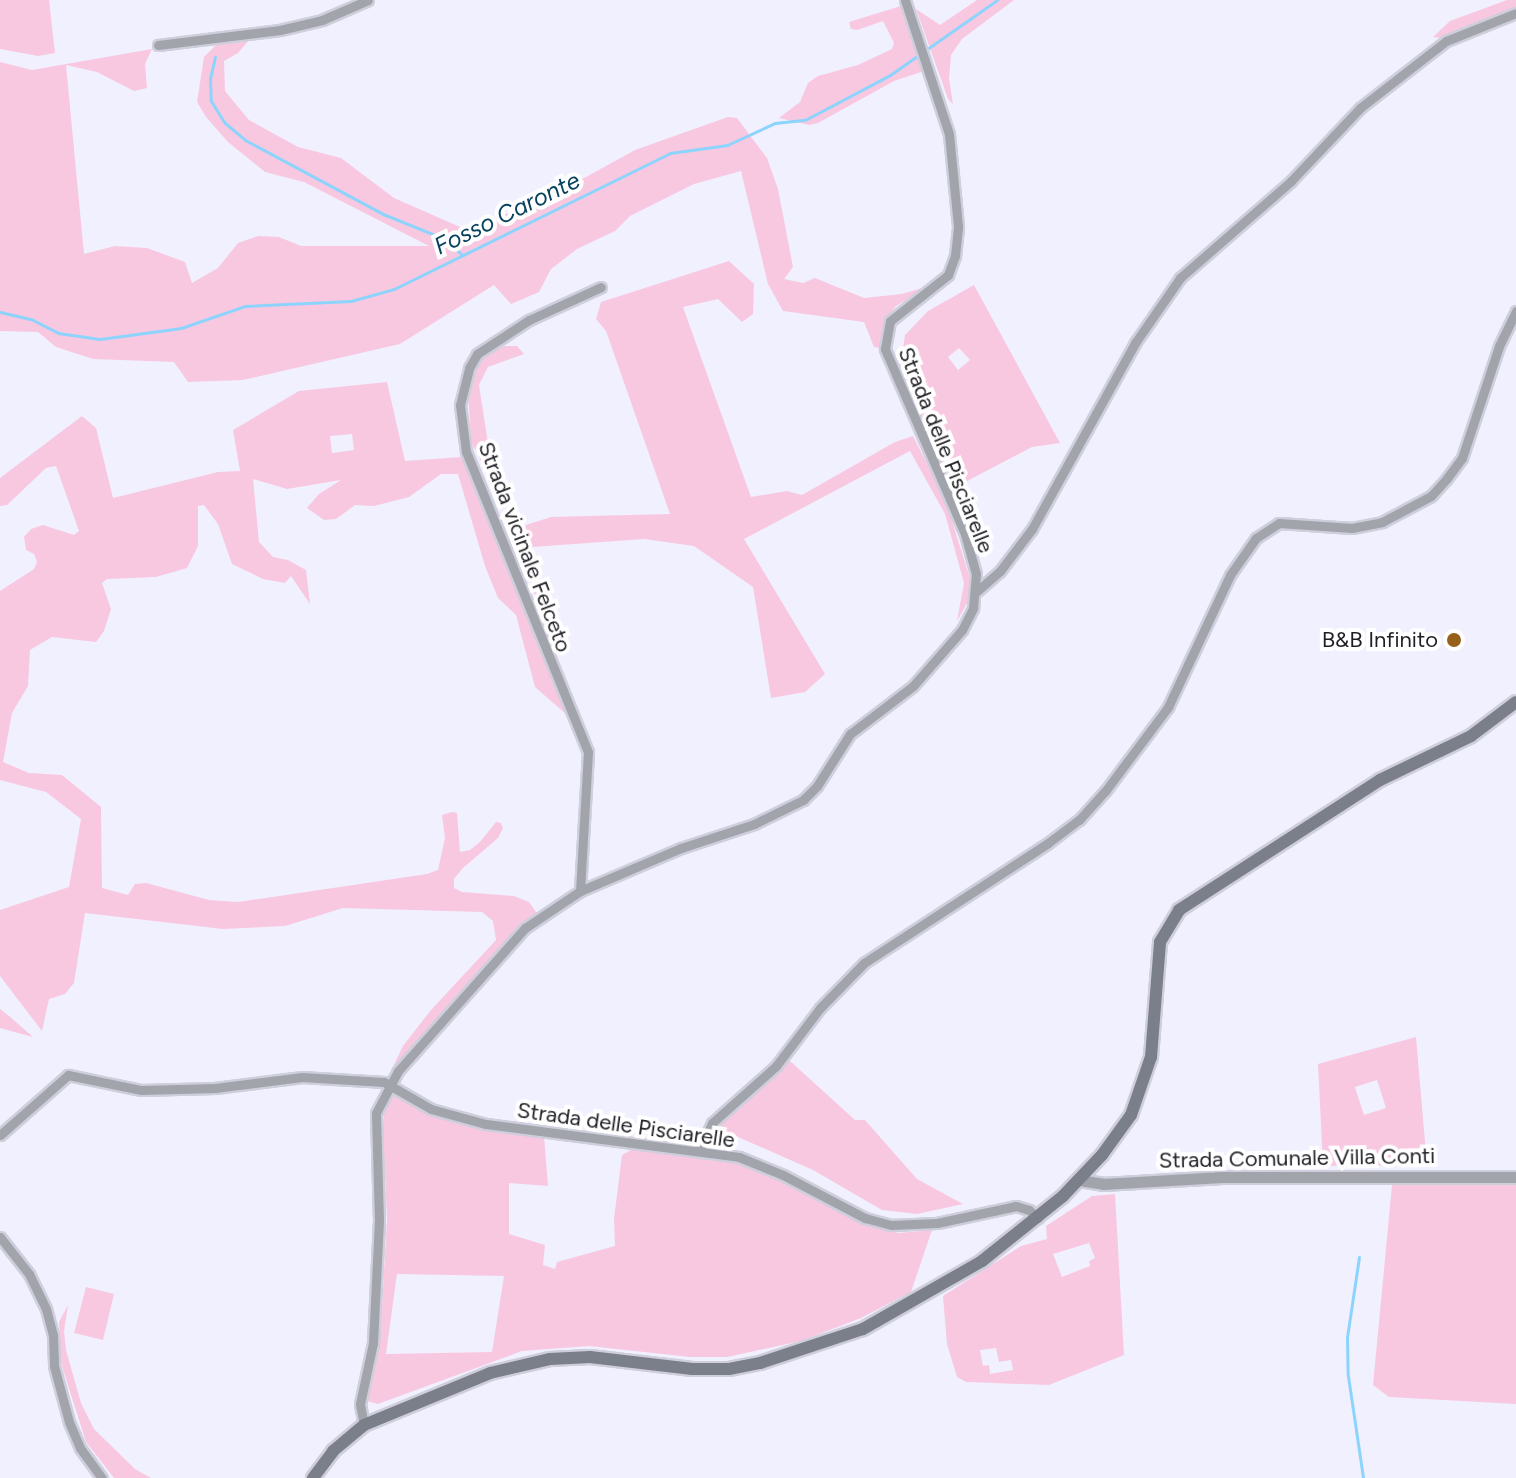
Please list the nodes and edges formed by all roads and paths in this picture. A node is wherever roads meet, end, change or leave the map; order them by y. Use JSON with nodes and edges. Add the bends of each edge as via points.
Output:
{"nodes":[{"id":1,"x":368,"y":0,"type":"edge"},
{"id":2,"x":905,"y":0,"type":"edge"},
{"id":3,"x":1516,"y":13,"type":"edge"},
{"id":4,"x":158,"y":45,"type":"dead end"},
{"id":5,"x":601,"y":287,"type":"dead end"},
{"id":6,"x":1516,"y":311,"type":"edge"},
{"id":7,"x":977,"y":591,"type":"junction"},
{"id":8,"x":1516,"y":702,"type":"edge"},
{"id":9,"x":580,"y":891,"type":"junction"},
{"id":10,"x":390,"y":1084,"type":"junction"},
{"id":11,"x":0,"y":1135,"type":"edge"},
{"id":12,"x":700,"y":1149,"type":"junction"},
{"id":13,"x":1516,"y":1177,"type":"edge"},
{"id":14,"x":1079,"y":1180,"type":"junction"},
{"id":15,"x":1038,"y":1218,"type":"junction"},
{"id":16,"x":0,"y":1237,"type":"edge"},
{"id":17,"x":364,"y":1425,"type":"junction"},
{"id":18,"x":102,"y":1478,"type":"edge"},
{"id":19,"x":313,"y":1478,"type":"edge"}],
"edges":[{"from":1,"to":4,"type":"street","via":[[322,20],[280,30]]},
{"from":2,"to":7,"type":"street","name":"Strada delle Pisciarelle","via":[[935,85],[954,163],[958,226],[955,256],[942,283],[898,312],[884,340],[894,375],[965,534]]},
{"from":3,"to":7,"type":"street","via":[[1446,41],[1360,108],[1291,181],[1180,278],[1135,343],[1032,529]]},
{"from":5,"to":9,"type":"street","name":"Strada vicinale Felceto","via":[[529,320],[477,354],[460,405],[466,452],[586,742]]},
{"from":6,"to":12,"type":"street","via":[[1462,458],[1431,496],[1367,526],[1294,522],[1267,528],[1230,575],[1168,707],[1079,820],[864,963],[820,1008],[776,1066],[712,1123]]},
{"from":7,"to":9,"type":"street","via":[[962,630],[939,659],[850,734],[803,800]]},
{"from":8,"to":14,"type":"main road","via":[[1471,736],[1380,780],[1179,910],[1160,942],[1151,1057],[1140,1095],[1118,1135]]},
{"from":9,"to":10,"type":"street","via":[[525,928]]},
{"from":10,"to":11,"type":"street","name":"Strada delle Pisciarelle","via":[[302,1077],[141,1090],[68,1075]]},
{"from":10,"to":12,"type":"street","name":"Strada delle Pisciarelle","via":[[431,1109],[486,1124]]},
{"from":10,"to":17,"type":"street","via":[[376,1113],[379,1221],[373,1343],[361,1392]]},
{"from":12,"to":15,"type":"street","name":"Strada delle Pisciarelle","via":[[739,1157],[865,1218],[891,1225],[937,1223],[1016,1206]]},
{"from":13,"to":14,"type":"street","name":"Strada Comunale Villa Conti","via":[[1206,1177],[1103,1184]]},
{"from":14,"to":15,"type":"main road"},
{"from":15,"to":17,"type":"main road","via":[[934,1290],[863,1329],[802,1352],[729,1369],[590,1357],[523,1363]]},
{"from":16,"to":18,"type":"street","via":[[29,1274],[46,1309],[69,1422]]},
{"from":17,"to":19,"type":"main road","via":[[333,1451]]}]}
